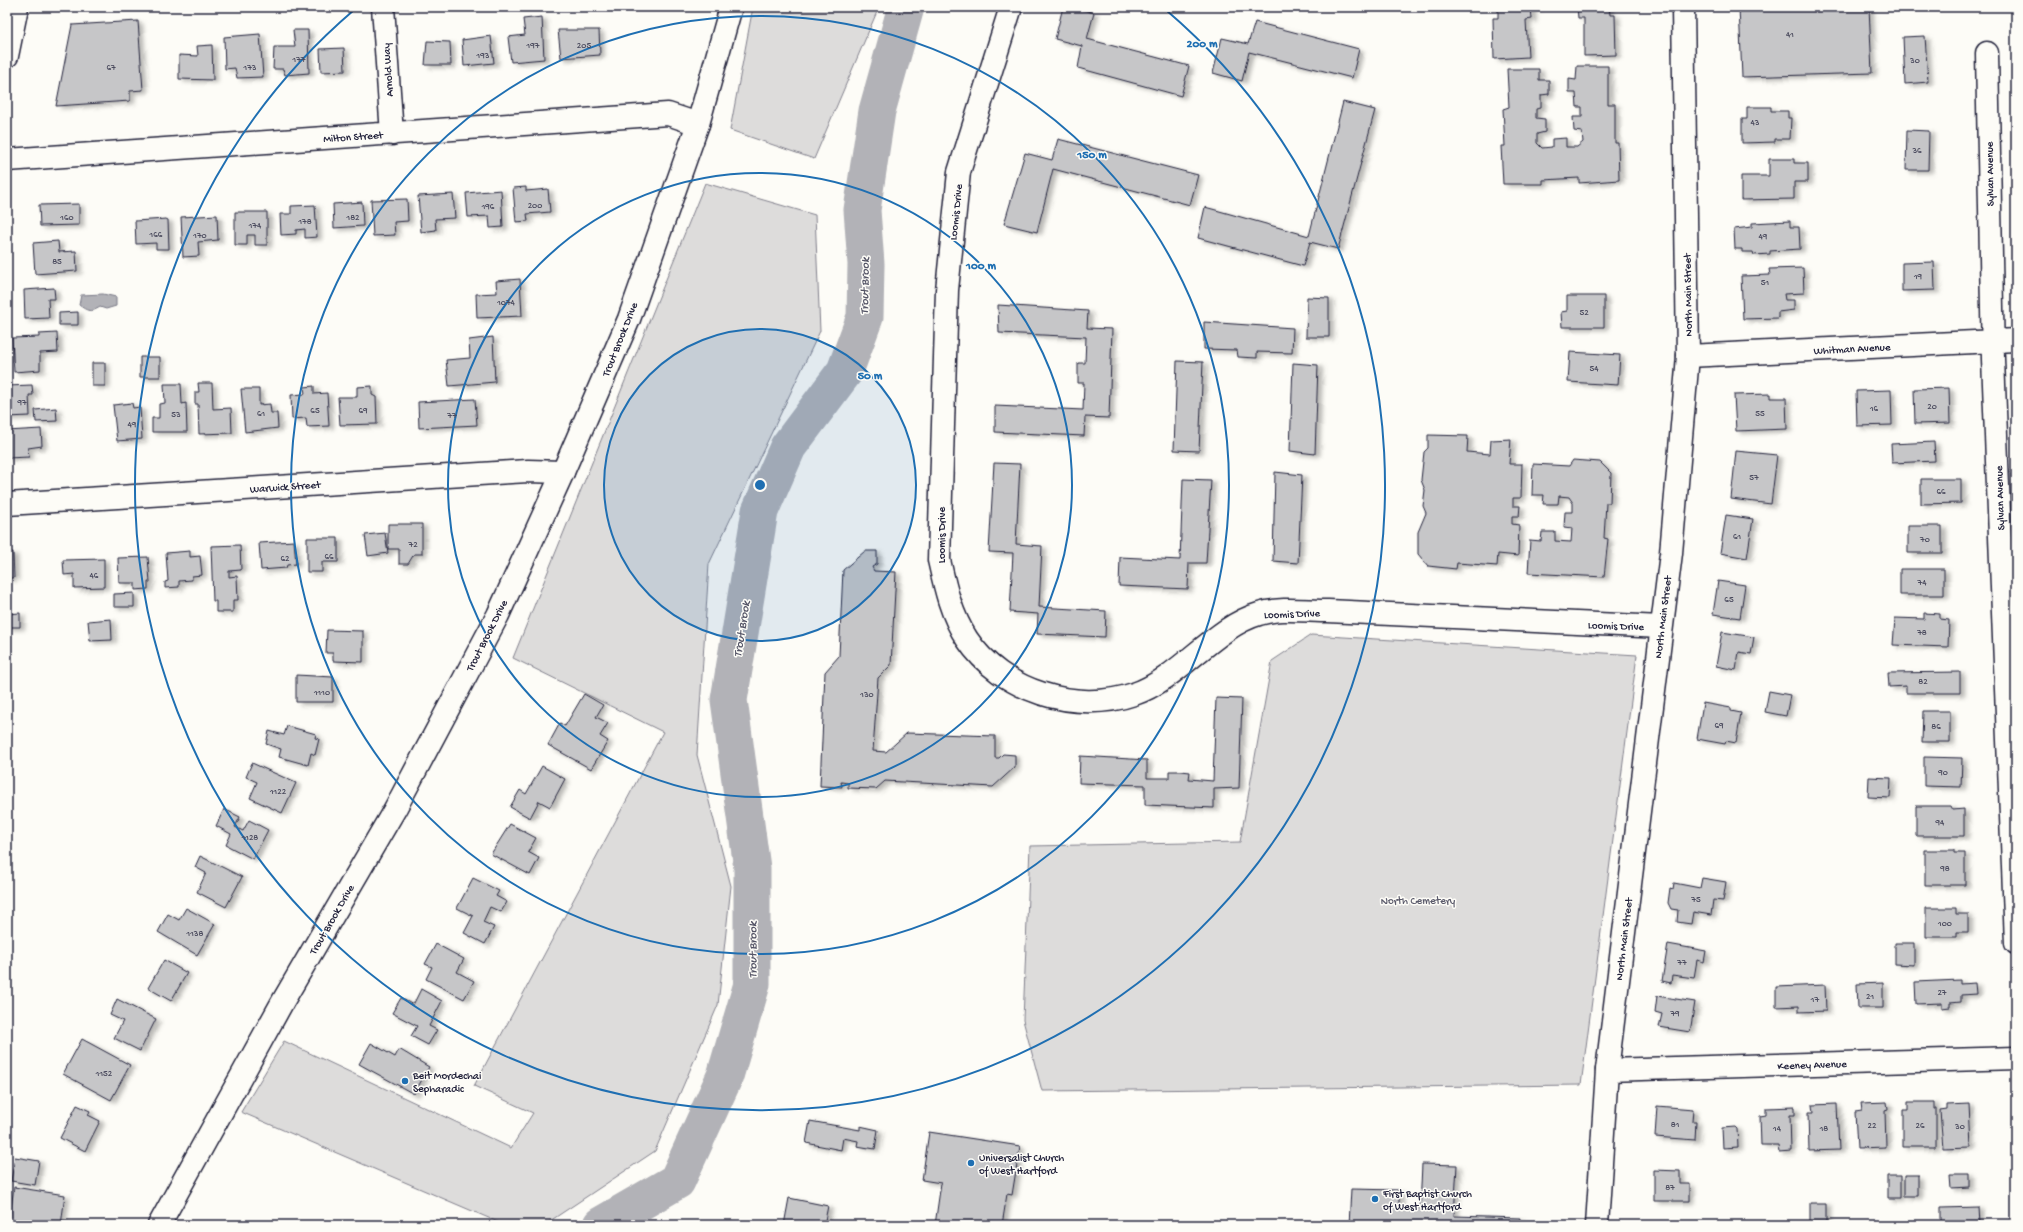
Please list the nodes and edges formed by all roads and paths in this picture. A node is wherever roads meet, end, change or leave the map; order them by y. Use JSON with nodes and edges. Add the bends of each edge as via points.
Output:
{"nodes":[{"id":1,"x":17,"y":7,"type":"edge"},
{"id":2,"x":384,"y":7,"type":"edge"},
{"id":3,"x":731,"y":7,"type":"edge"},
{"id":4,"x":1011,"y":7,"type":"edge"},
{"id":5,"x":1683,"y":7,"type":"edge"},
{"id":6,"x":1987,"y":53,"type":"dead end"},
{"id":7,"x":7,"y":56,"type":"edge"},
{"id":8,"x":698,"y":124,"type":"junction"},
{"id":9,"x":392,"y":134,"type":"junction"},
{"id":10,"x":7,"y":160,"type":"edge"},
{"id":11,"x":2016,"y":340,"type":"edge"},
{"id":12,"x":1993,"y":341,"type":"junction"},
{"id":13,"x":1688,"y":356,"type":"junction"},
{"id":14,"x":563,"y":472,"type":"junction"},
{"id":15,"x":7,"y":504,"type":"edge"},
{"id":16,"x":1661,"y":627,"type":"junction"},
{"id":17,"x":2016,"y":943,"type":"edge"},
{"id":18,"x":2016,"y":1058,"type":"edge"},
{"id":19,"x":1607,"y":1070,"type":"junction"},
{"id":20,"x":159,"y":1225,"type":"edge"},
{"id":21,"x":1597,"y":1225,"type":"edge"}],
"edges":[{"from":1,"to":7,"type":"street"},
{"from":2,"to":9,"type":"street","name":"Arnold Way"},
{"from":3,"to":8,"type":"street","name":"Trout Brook Drive"},
{"from":4,"to":16,"type":"street","name":"Loomis Drive","via":[[959,172],[947,290],[939,560],[945,589],[956,619],[967,640],[984,659],[1009,680],[1047,695],[1079,701],[1112,700],[1136,694],[1163,679],[1230,628],[1259,614],[1290,610],[1328,611]]},
{"from":5,"to":13,"type":"street","name":"North Main Street"},
{"from":6,"to":12,"type":"street","name":"Sylvan Avenue"},
{"from":8,"to":9,"type":"street","name":"Milton Street","via":[[668,114]]},
{"from":8,"to":14,"type":"street","name":"Trout Brook Drive","via":[[629,319]]},
{"from":9,"to":10,"type":"street","name":"Milton Street"},
{"from":11,"to":12,"type":"street","name":"Whitman Avenue"},
{"from":12,"to":13,"type":"street","name":"Whitman Avenue"},
{"from":12,"to":17,"type":"street","name":"Sylvan Avenue"},
{"from":13,"to":16,"type":"street","name":"North Main Street","via":[[1671,553]]},
{"from":14,"to":15,"type":"street","name":"Warwick Street","via":[[528,471]]},
{"from":14,"to":20,"type":"street","name":"Trout Brook Drive","via":[[498,615],[399,802],[283,1001]]},
{"from":16,"to":19,"type":"street","name":"North Main Street"},
{"from":18,"to":19,"type":"street","name":"Keeney Avenue"},
{"from":19,"to":21,"type":"street","name":"North Main Street"}]}
